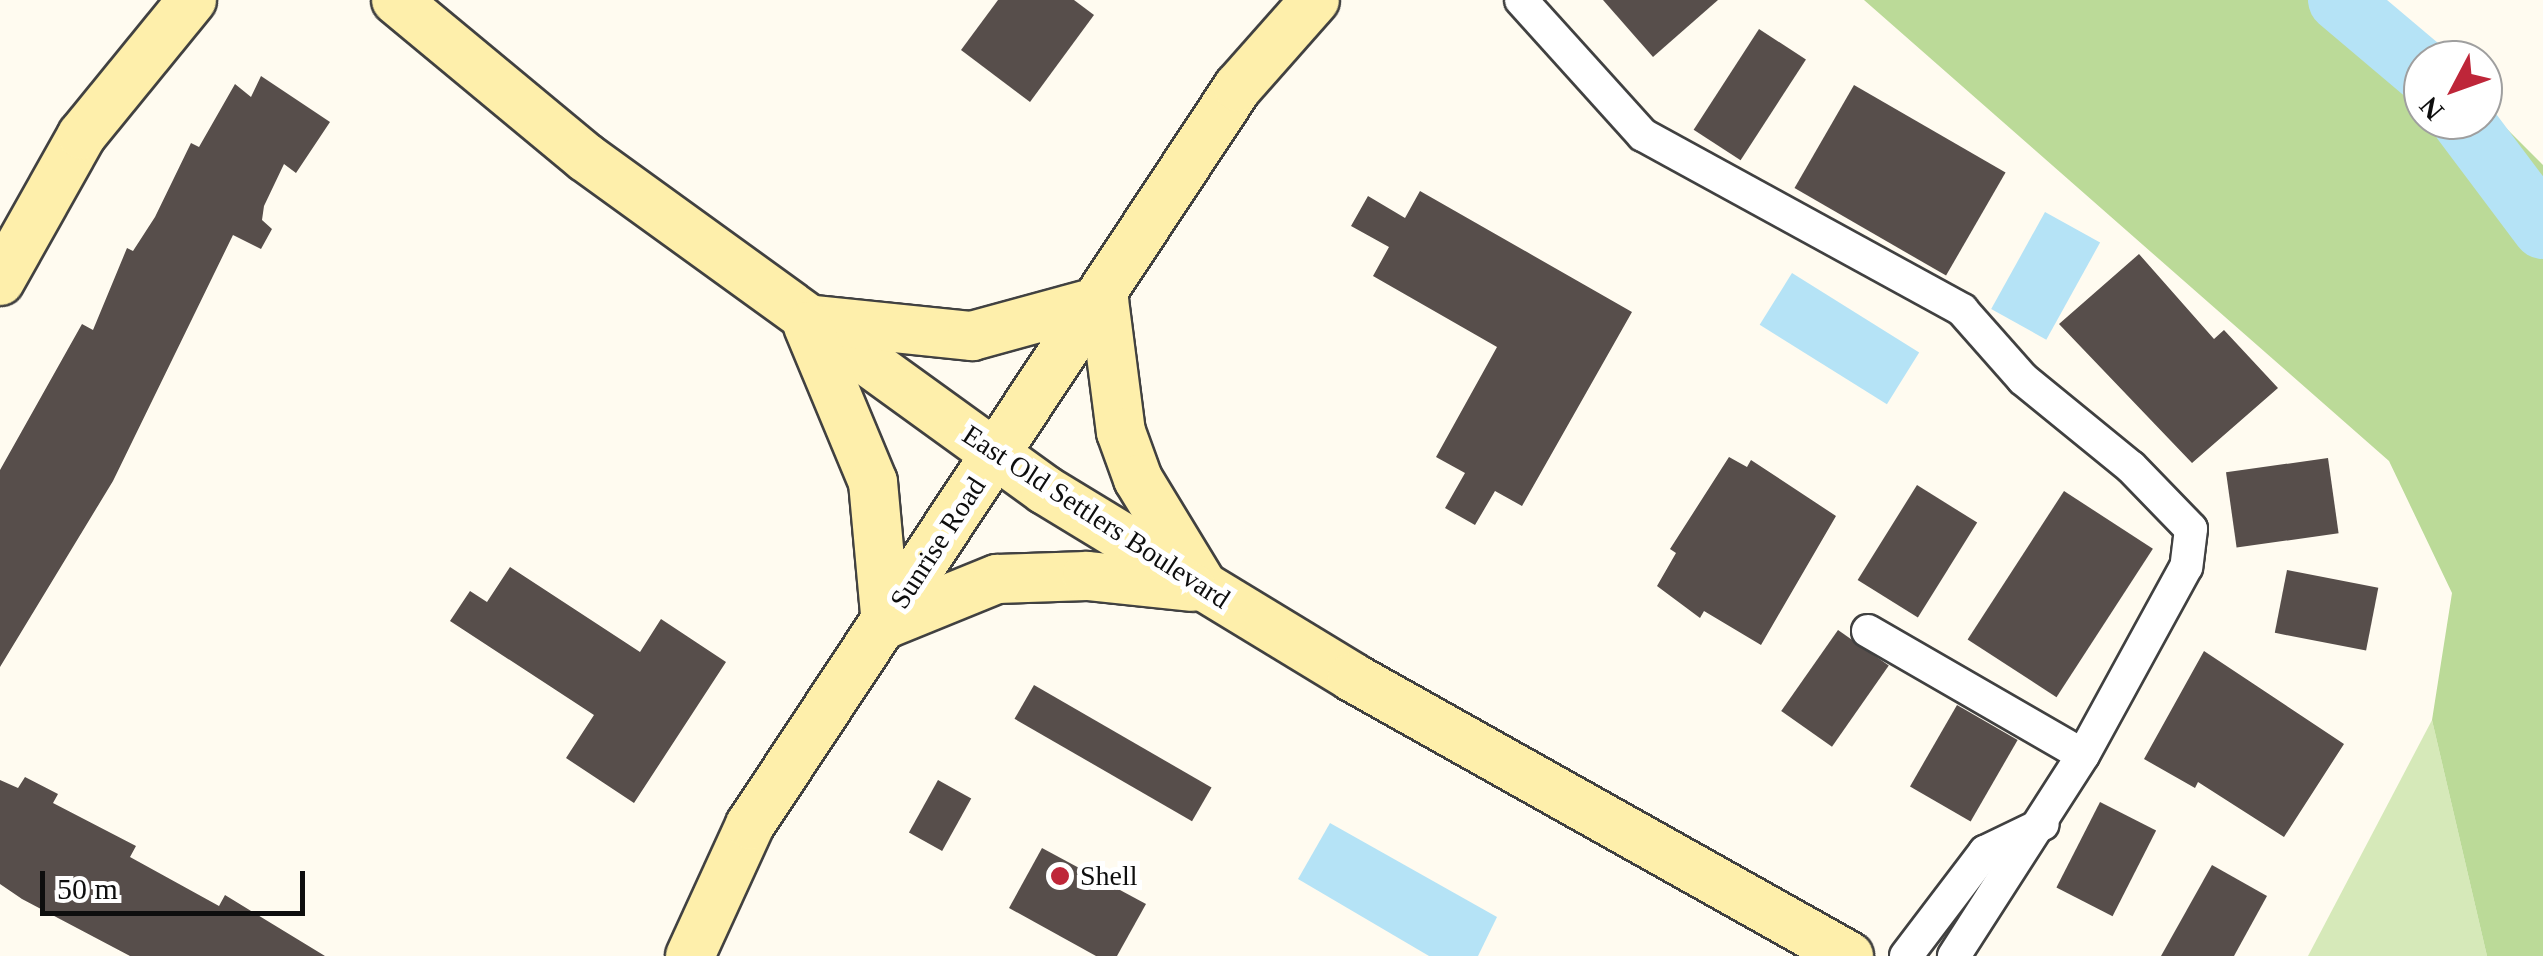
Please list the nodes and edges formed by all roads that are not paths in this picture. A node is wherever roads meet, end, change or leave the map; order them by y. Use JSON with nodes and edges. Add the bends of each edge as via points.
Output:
{"nodes":[{"id":1,"x":192,"y":0,"type":"edge"},
{"id":2,"x":396,"y":0,"type":"edge"},
{"id":3,"x":1315,"y":0,"type":"edge"},
{"id":4,"x":1521,"y":0,"type":"edge"},
{"id":5,"x":0,"y":281,"type":"edge"},
{"id":6,"x":1104,"y":300,"type":"junction"},
{"id":7,"x":804,"y":318,"type":"junction"},
{"id":8,"x":996,"y":455,"type":"junction"},
{"id":9,"x":1204,"y":589,"type":"junction"},
{"id":10,"x":886,"y":624,"type":"junction"},
{"id":11,"x":1868,"y":632,"type":"dead end"},
{"id":12,"x":2083,"y":755,"type":"junction"},
{"id":13,"x":2047,"y":818,"type":"junction"},
{"id":14,"x":690,"y":956,"type":"edge"},
{"id":15,"x":1849,"y":956,"type":"edge"},
{"id":16,"x":1906,"y":956,"type":"edge"},
{"id":17,"x":1954,"y":956,"type":"edge"}],
"edges":[{"from":1,"to":5,"type":"main road","via":[[82,135]]},
{"from":2,"to":7,"type":"main road","name":"East Old Settlers Boulevard","via":[[585,157]]},
{"from":3,"to":6,"type":"main road","name":"Sunrise Road","via":[[1238,86]]},
{"from":4,"to":12,"type":"street","via":[[1643,135],[1962,310],[2024,379],[2132,467],[2191,529],[2186,567]]},
{"from":6,"to":7,"type":"main road","via":[[972,336]]},
{"from":6,"to":8,"type":"main road","name":"Sunrise Road"},
{"from":6,"to":9,"type":"main road","via":[[1121,432],[1138,479]]},
{"from":7,"to":8,"type":"main road","name":"East Old Settlers Boulevard"},
{"from":7,"to":10,"type":"main road","via":[[873,482]]},
{"from":8,"to":9,"type":"main road","name":"East Old Settlers Boulevard"},
{"from":8,"to":10,"type":"main road","name":"Sunrise Road"},
{"from":9,"to":10,"type":"main road","via":[[1030,576],[964,590]]},
{"from":9,"to":15,"type":"main road","name":"East Old Settlers Boulevard"},
{"from":10,"to":14,"type":"main road","name":"Sunrise Road","via":[[750,825]]},
{"from":11,"to":12,"type":"street"},
{"from":12,"to":13,"type":"street"},
{"from":13,"to":16,"type":"street","via":[[1985,852]]},
{"from":13,"to":17,"type":"street"}]}
